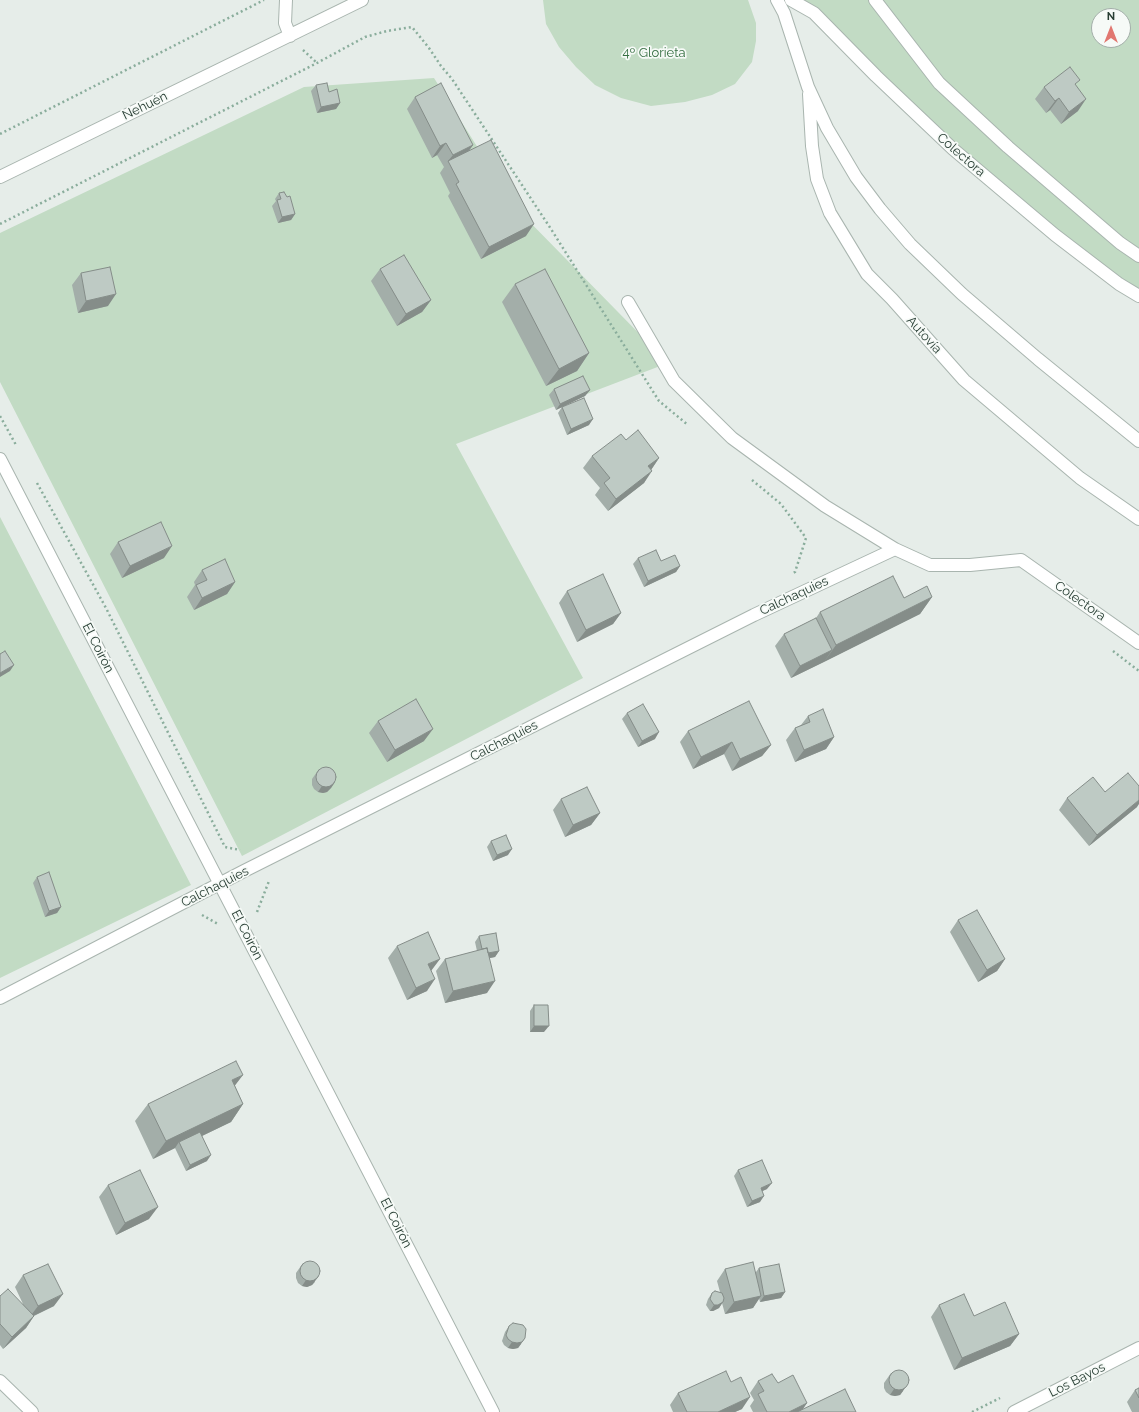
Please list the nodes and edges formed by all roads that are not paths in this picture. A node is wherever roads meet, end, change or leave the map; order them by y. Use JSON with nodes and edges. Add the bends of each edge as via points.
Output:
{"nodes":[{"id":1,"x":286,"y":0,"type":"edge"},
{"id":2,"x":362,"y":0,"type":"edge"},
{"id":3,"x":777,"y":0,"type":"edge"},
{"id":4,"x":781,"y":0,"type":"edge"},
{"id":5,"x":874,"y":0,"type":"edge"},
{"id":6,"x":793,"y":1,"type":"edge"},
{"id":7,"x":784,"y":13,"type":"junction"},
{"id":8,"x":290,"y":36,"type":"junction"},
{"id":9,"x":808,"y":87,"type":"junction"},
{"id":10,"x":0,"y":177,"type":"edge"},
{"id":11,"x":1139,"y":256,"type":"edge"},
{"id":12,"x":1139,"y":296,"type":"edge"},
{"id":13,"x":628,"y":302,"type":"dead end"},
{"id":14,"x":1139,"y":441,"type":"edge"},
{"id":15,"x":0,"y":460,"type":"edge"},
{"id":16,"x":1139,"y":519,"type":"edge"},
{"id":17,"x":895,"y":549,"type":"junction"},
{"id":18,"x":1139,"y":643,"type":"edge"},
{"id":19,"x":221,"y":884,"type":"junction"},
{"id":20,"x":0,"y":998,"type":"edge"},
{"id":21,"x":1139,"y":1348,"type":"edge"},
{"id":22,"x":0,"y":1381,"type":"edge"},
{"id":23,"x":32,"y":1412,"type":"edge"},
{"id":24,"x":493,"y":1412,"type":"edge"},
{"id":25,"x":1014,"y":1412,"type":"edge"}],
"edges":[{"from":1,"to":8,"type":"street","via":[[285,23]]},
{"from":2,"to":8,"type":"street","name":"Nehuén"},
{"from":3,"to":7,"type":"street","name":"Autovía"},
{"from":4,"to":7,"type":"street","name":"Autovía"},
{"from":5,"to":11,"type":"street","via":[[939,83],[1008,147],[1120,243]]},
{"from":6,"to":12,"type":"street","name":"Colectora","via":[[814,13],[953,149],[1055,235],[1119,284]]},
{"from":7,"to":9,"type":"street","name":"Autovía"},
{"from":8,"to":10,"type":"street","name":"Nehuén"},
{"from":9,"to":14,"type":"street","name":"Autovía","via":[[827,128],[856,176],[910,244],[962,294],[1038,360]]},
{"from":9,"to":16,"type":"street","name":"Autovía","via":[[817,179],[830,212],[867,274],[892,298],[964,380],[1080,478]]},
{"from":13,"to":17,"type":"street","via":[[674,381],[732,438],[825,506]]},
{"from":15,"to":19,"type":"street","name":"El Coirón"},
{"from":17,"to":18,"type":"street","name":"Colectora","via":[[930,565],[970,565],[1021,560]]},
{"from":17,"to":19,"type":"street","name":"Calchaquies","via":[[754,615]]},
{"from":19,"to":20,"type":"street","name":"Calchaquies"},
{"from":19,"to":24,"type":"street","name":"El Coirón"},
{"from":21,"to":25,"type":"street","name":"Los Bayos"},
{"from":22,"to":23,"type":"street"}]}
